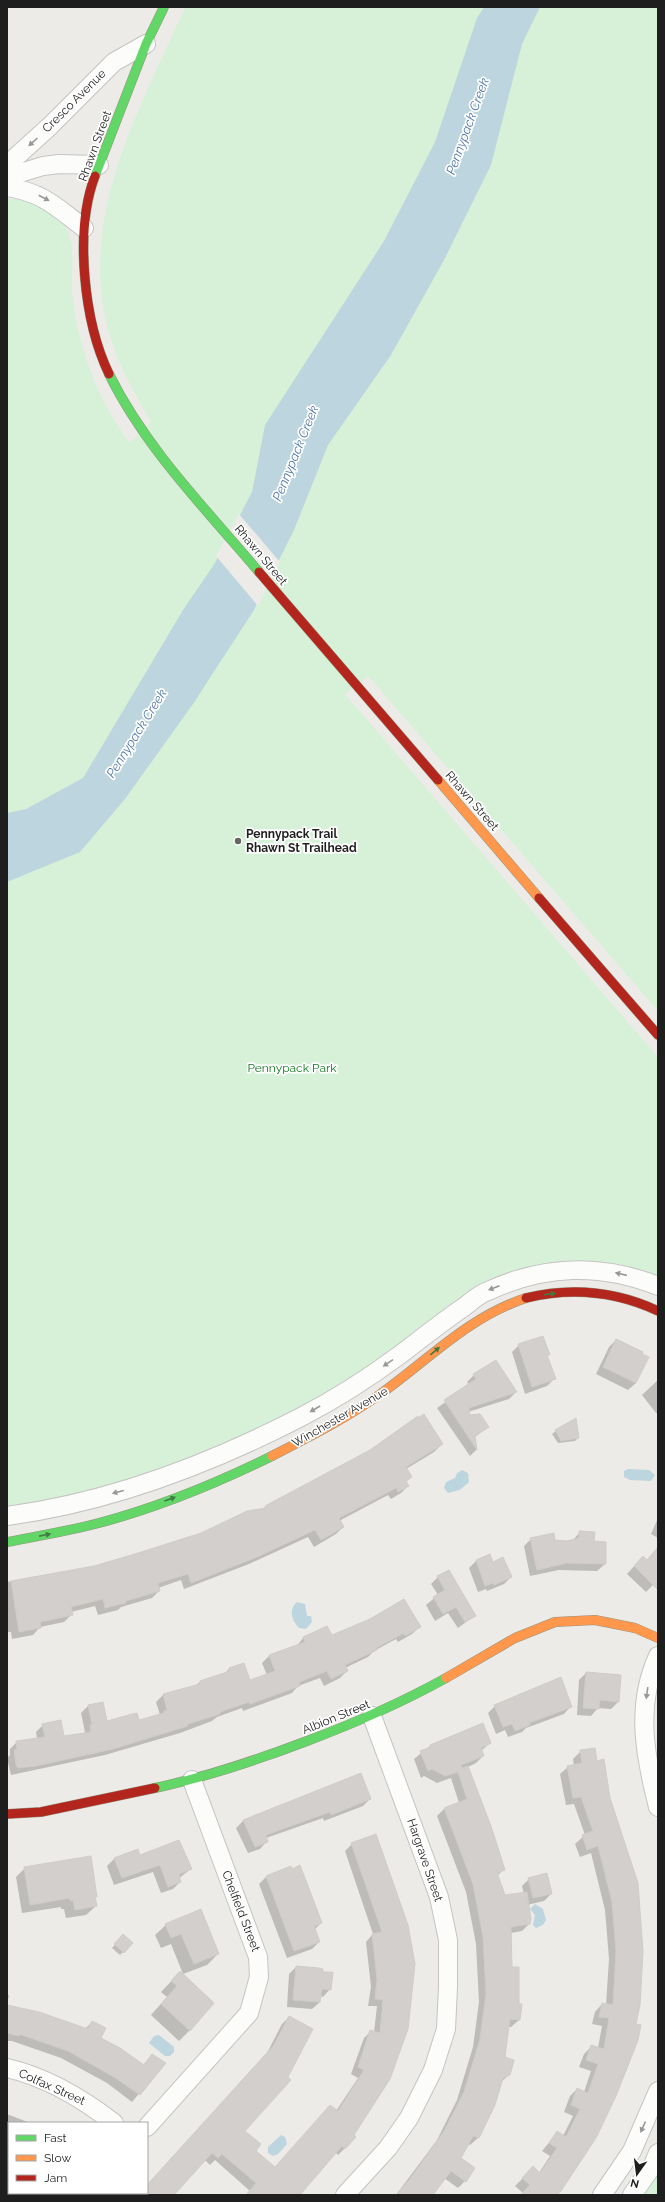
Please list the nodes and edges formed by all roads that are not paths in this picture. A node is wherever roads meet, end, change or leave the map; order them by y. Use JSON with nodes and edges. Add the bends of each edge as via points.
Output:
{"nodes":[{"id":1,"x":164,"y":7,"type":"edge"},
{"id":2,"x":146,"y":44,"type":"junction"},
{"id":3,"x":7,"y":165,"type":"edge"},
{"id":4,"x":99,"y":165,"type":"junction"},
{"id":5,"x":7,"y":177,"type":"edge"},
{"id":6,"x":7,"y":187,"type":"edge"},
{"id":7,"x":84,"y":228,"type":"junction"},
{"id":8,"x":658,"y":1035,"type":"edge"},
{"id":9,"x":658,"y":1286,"type":"edge"},
{"id":10,"x":658,"y":1311,"type":"edge"},
{"id":11,"x":349,"y":1390,"type":"junction"},
{"id":12,"x":360,"y":1409,"type":"junction"},
{"id":13,"x":7,"y":1516,"type":"edge"},
{"id":14,"x":7,"y":1542,"type":"edge"},
{"id":15,"x":658,"y":1638,"type":"edge"},
{"id":16,"x":658,"y":1656,"type":"edge"},
{"id":17,"x":372,"y":1716,"type":"junction"},
{"id":18,"x":192,"y":1780,"type":"junction"},
{"id":19,"x":658,"y":1807,"type":"edge"},
{"id":20,"x":7,"y":1814,"type":"edge"},
{"id":21,"x":7,"y":2068,"type":"edge"},
{"id":22,"x":658,"y":2091,"type":"edge"},
{"id":23,"x":113,"y":2122,"type":"edge"},
{"id":24,"x":148,"y":2126,"type":"edge"},
{"id":25,"x":658,"y":2153,"type":"edge"},
{"id":26,"x":345,"y":2195,"type":"edge"},
{"id":27,"x":602,"y":2195,"type":"edge"},
{"id":28,"x":632,"y":2195,"type":"edge"}],
"edges":[{"from":1,"to":2,"type":"street","name":"Rhawn Street"},
{"from":2,"to":3,"type":"street","name":"Cresco Avenue","one_way":true,"via":[[114,62]]},
{"from":2,"to":4,"type":"street","name":"Rhawn Street"},
{"from":4,"to":5,"type":"street","via":[[43,166]]},
{"from":4,"to":7,"type":"street","name":"Rhawn Street"},
{"from":6,"to":7,"type":"street","one_way":true,"via":[[28,190],[47,199]]},
{"from":7,"to":8,"type":"street","name":"Rhawn Street","via":[[88,305],[102,359],[121,398],[145,436],[351,680]]},
{"from":9,"to":11,"type":"street","name":"Winchester Avenue","one_way":true,"via":[[636,1277],[605,1270],[545,1272],[516,1280],[486,1291]]},
{"from":12,"to":10,"type":"street","name":"Winchester Avenue","one_way":true,"via":[[396,1384],[446,1343],[508,1304],[536,1296],[598,1292],[630,1299]]},
{"from":11,"to":12,"type":"street"},
{"from":11,"to":13,"type":"street","name":"Winchester Avenue","one_way":true,"via":[[242,1446],[183,1471],[125,1491],[64,1506]]},
{"from":14,"to":12,"type":"street","name":"Winchester Avenue","one_way":true,"via":[[112,1519],[170,1499],[230,1476]]},
{"from":15,"to":17,"type":"street","name":"Albion Street","via":[[635,1628],[595,1620],[555,1622],[515,1638],[426,1689]]},
{"from":16,"to":19,"type":"street","one_way":true,"via":[[650,1674],[644,1715],[644,1746]]},
{"from":17,"to":18,"type":"street","name":"Albion Street"},
{"from":17,"to":26,"type":"street","name":"Hargrave Street","via":[[439,1896],[448,1940],[446,2029],[433,2070],[409,2118],[388,2148]]},
{"from":18,"to":20,"type":"street","name":"Albion Street","via":[[41,1812]]},
{"from":18,"to":24,"type":"street","name":"Chelfield Street","via":[[258,1957],[259,1977],[249,2013]]},
{"from":21,"to":23,"type":"street","name":"Colfax Street","via":[[55,2086],[90,2105]]},
{"from":22,"to":27,"type":"street","one_way":true,"via":[[632,2151]]},
{"from":25,"to":28,"type":"street","via":[[653,2165]]}]}
